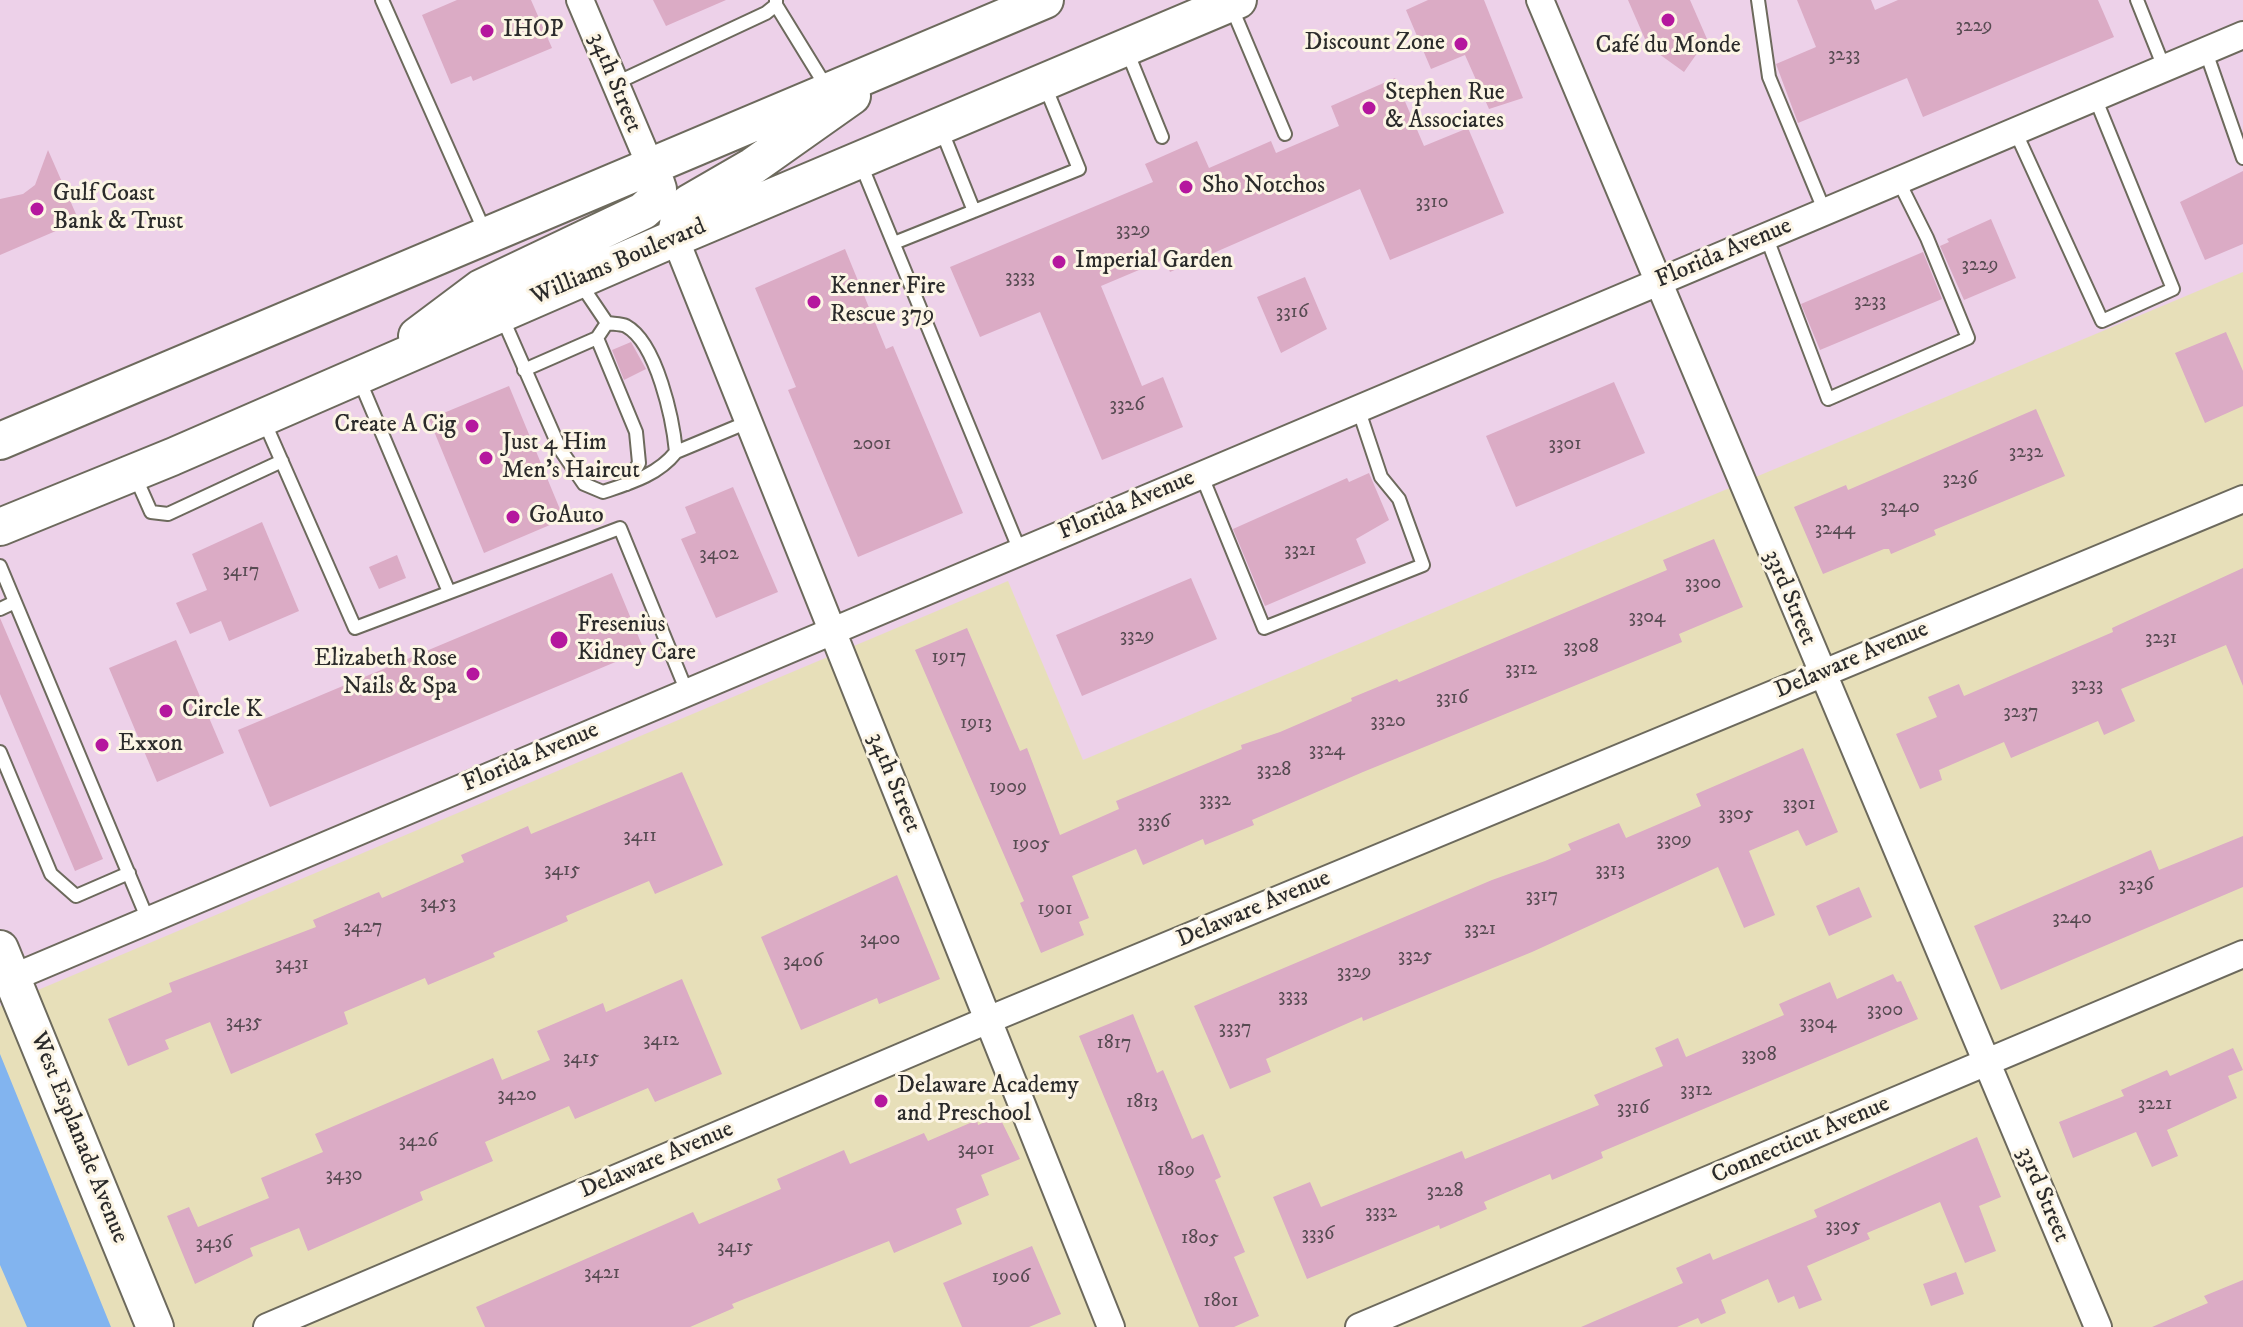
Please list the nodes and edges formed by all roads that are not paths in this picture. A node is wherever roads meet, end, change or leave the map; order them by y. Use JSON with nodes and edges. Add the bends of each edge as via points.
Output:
{"nodes":[{"id":1,"x":382,"y":0,"type":"edge"},
{"id":2,"x":580,"y":0,"type":"edge"},
{"id":3,"x":1045,"y":0,"type":"edge"},
{"id":4,"x":1540,"y":0,"type":"edge"},
{"id":5,"x":1758,"y":0,"type":"edge"},
{"id":6,"x":2137,"y":0,"type":"edge"},
{"id":7,"x":1234,"y":2,"type":"edge"},
{"id":8,"x":776,"y":3,"type":"edge"},
{"id":9,"x":2243,"y":35,"type":"edge"},
{"id":10,"x":1125,"y":48,"type":"junction"},
{"id":11,"x":2206,"y":52,"type":"junction"},
{"id":12,"x":909,"y":57,"type":"junction"},
{"id":13,"x":2165,"y":70,"type":"junction"},
{"id":14,"x":1044,"y":82,"type":"junction"},
{"id":15,"x":614,"y":84,"type":"junction"},
{"id":16,"x":828,"y":90,"type":"junction"},
{"id":17,"x":2096,"y":100,"type":"junction"},
{"id":18,"x":940,"y":126,"type":"junction"},
{"id":19,"x":2016,"y":133,"type":"junction"},
{"id":20,"x":1285,"y":134,"type":"dead end"},
{"id":21,"x":1162,"y":137,"type":"dead end"},
{"id":22,"x":2243,"y":158,"type":"edge"},
{"id":23,"x":859,"y":160,"type":"junction"},
{"id":24,"x":650,"y":165,"type":"junction"},
{"id":25,"x":1899,"y":182,"type":"junction"},
{"id":26,"x":974,"y":211,"type":"junction"},
{"id":27,"x":1825,"y":212,"type":"junction"},
{"id":28,"x":486,"y":235,"type":"junction"},
{"id":29,"x":1766,"y":236,"type":"junction"},
{"id":30,"x":675,"y":238,"type":"junction"},
{"id":31,"x":894,"y":243,"type":"junction"},
{"id":32,"x":578,"y":280,"type":"junction"},
{"id":33,"x":1657,"y":281,"type":"junction"},
{"id":34,"x":501,"y":314,"type":"junction"},
{"id":35,"x":607,"y":323,"type":"junction"},
{"id":36,"x":597,"y":338,"type":"junction"},
{"id":37,"x":524,"y":370,"type":"junction"},
{"id":38,"x":364,"y":374,"type":"junction"},
{"id":39,"x":1358,"y":408,"type":"junction"},
{"id":40,"x":263,"y":418,"type":"junction"},
{"id":41,"x":748,"y":422,"type":"junction"},
{"id":42,"x":0,"y":441,"type":"edge"},
{"id":43,"x":676,"y":452,"type":"junction"},
{"id":44,"x":282,"y":461,"type":"junction"},
{"id":45,"x":134,"y":473,"type":"junction"},
{"id":46,"x":1201,"y":474,"type":"junction"},
{"id":47,"x":627,"y":484,"type":"junction"},
{"id":48,"x":2243,"y":499,"type":"edge"},
{"id":49,"x":0,"y":527,"type":"edge"},
{"id":50,"x":1020,"y":551,"type":"junction"},
{"id":51,"x":0,"y":566,"type":"edge"},
{"id":52,"x":449,"y":592,"type":"junction"},
{"id":53,"x":15,"y":602,"type":"junction"},
{"id":54,"x":0,"y":609,"type":"edge"},
{"id":55,"x":832,"y":631,"type":"junction"},
{"id":56,"x":1821,"y":674,"type":"junction"},
{"id":57,"x":687,"y":692,"type":"junction"},
{"id":58,"x":0,"y":752,"type":"edge"},
{"id":59,"x":4,"y":770,"type":"edge"},
{"id":60,"x":129,"y":873,"type":"junction"},
{"id":61,"x":148,"y":920,"type":"junction"},
{"id":62,"x":2243,"y":954,"type":"edge"},
{"id":63,"x":6,"y":964,"type":"edge"},
{"id":64,"x":988,"y":1020,"type":"junction"},
{"id":65,"x":1986,"y":1063,"type":"junction"},
{"id":66,"x":155,"y":1327,"type":"edge"},
{"id":67,"x":267,"y":1327,"type":"edge"},
{"id":68,"x":1111,"y":1327,"type":"edge"},
{"id":69,"x":1359,"y":1327,"type":"edge"},
{"id":70,"x":2098,"y":1327,"type":"edge"}],
"edges":[{"from":1,"to":28,"type":"lane"},
{"from":2,"to":15,"type":"street","name":"34th Street"},
{"from":3,"to":12,"type":"main road"},
{"from":4,"to":33,"type":"street","name":"33rd Street"},
{"from":5,"to":27,"type":"lane","via":[[1769,77]]},
{"from":6,"to":13,"type":"lane"},
{"from":7,"to":10,"type":"main road","name":"Williams Boulevard"},
{"from":7,"to":20,"type":"lane"},
{"from":8,"to":15,"type":"lane"},
{"from":8,"to":16,"type":"lane"},
{"from":9,"to":11,"type":"street","name":"Florida Avenue"},
{"from":10,"to":14,"type":"main road","name":"Williams Boulevard"},
{"from":10,"to":21,"type":"lane"},
{"from":11,"to":13,"type":"street","name":"Florida Avenue"},
{"from":11,"to":22,"type":"lane"},
{"from":12,"to":16,"type":"main road"},
{"from":12,"to":30,"type":"main road","via":[[753,166],[689,203]]},
{"from":13,"to":17,"type":"street","name":"Florida Avenue"},
{"from":14,"to":18,"type":"main road","name":"Williams Boulevard"},
{"from":14,"to":26,"type":"lane","via":[[1079,169]]},
{"from":15,"to":24,"type":"street","name":"34th Street"},
{"from":16,"to":24,"type":"main road"},
{"from":17,"to":19,"type":"street","name":"Florida Avenue"},
{"from":17,"to":19,"type":"lane","via":[[2173,289],[2102,321]]},
{"from":18,"to":23,"type":"main road","name":"Williams Boulevard"},
{"from":18,"to":26,"type":"lane"},
{"from":19,"to":25,"type":"street","name":"Florida Avenue"},
{"from":23,"to":30,"type":"main road","name":"Williams Boulevard"},
{"from":23,"to":31,"type":"lane"},
{"from":24,"to":28,"type":"main road"},
{"from":24,"to":38,"type":"main road","via":[[658,189],[643,211],[481,288]]},
{"from":25,"to":27,"type":"street","name":"Florida Avenue"},
{"from":25,"to":29,"type":"lane","via":[[1968,338],[1828,399]]},
{"from":26,"to":31,"type":"lane"},
{"from":27,"to":29,"type":"street","name":"Florida Avenue"},
{"from":28,"to":42,"type":"main road"},
{"from":29,"to":33,"type":"street","name":"Florida Avenue"},
{"from":30,"to":32,"type":"main road","name":"Williams Boulevard"},
{"from":30,"to":41,"type":"street","name":"34th Street"},
{"from":31,"to":50,"type":"lane"},
{"from":32,"to":34,"type":"main road","name":"Williams Boulevard"},
{"from":32,"to":35,"type":"lane"},
{"from":33,"to":39,"type":"street","name":"Florida Avenue"},
{"from":33,"to":56,"type":"street","name":"33rd Street"},
{"from":34,"to":37,"type":"lane"},
{"from":34,"to":38,"type":"main road","name":"Williams Boulevard"},
{"from":35,"to":36,"type":"lane"},
{"from":35,"to":43,"type":"lane","via":[[625,325],[641,342],[673,421]]},
{"from":36,"to":37,"type":"lane"},
{"from":36,"to":47,"type":"lane","via":[[636,432],[639,463]]},
{"from":37,"to":47,"type":"lane","via":[[560,449],[584,484],[603,492]]},
{"from":38,"to":40,"type":"main road","name":"Williams Boulevard"},
{"from":38,"to":52,"type":"lane"},
{"from":39,"to":46,"type":"street","name":"Florida Avenue"},
{"from":39,"to":46,"type":"lane","via":[[1381,477],[1399,499],[1423,565],[1264,628]]},
{"from":40,"to":44,"type":"lane"},
{"from":40,"to":45,"type":"main road","name":"Williams Boulevard"},
{"from":41,"to":43,"type":"lane"},
{"from":41,"to":55,"type":"street","name":"34th Street"},
{"from":43,"to":47,"type":"lane","via":[[666,464]]},
{"from":44,"to":45,"type":"lane","via":[[168,514],[151,512]]},
{"from":44,"to":52,"type":"lane","via":[[355,628]]},
{"from":45,"to":49,"type":"main road","name":"Williams Boulevard"},
{"from":46,"to":50,"type":"street","name":"Florida Avenue"},
{"from":48,"to":56,"type":"street","name":"Delaware Avenue"},
{"from":50,"to":55,"type":"street","name":"Florida Avenue"},
{"from":51,"to":53,"type":"lane"},
{"from":52,"to":57,"type":"lane","via":[[620,528]]},
{"from":53,"to":54,"type":"lane"},
{"from":53,"to":60,"type":"lane"},
{"from":55,"to":57,"type":"street","name":"Florida Avenue"},
{"from":55,"to":64,"type":"street","name":"34th Street"},
{"from":56,"to":64,"type":"street","name":"Delaware Avenue"},
{"from":56,"to":65,"type":"street","name":"33rd Street"},
{"from":57,"to":61,"type":"street","name":"Florida Avenue"},
{"from":58,"to":59,"type":"lane"},
{"from":59,"to":60,"type":"lane","via":[[51,874],[76,896]]},
{"from":60,"to":61,"type":"lane"},
{"from":61,"to":63,"type":"street","name":"Florida Avenue"},
{"from":62,"to":65,"type":"street","name":"Connecticut Avenue"},
{"from":63,"to":66,"type":"main road","name":"West Esplanade Avenue"},
{"from":64,"to":67,"type":"street","name":"Delaware Avenue"},
{"from":64,"to":68,"type":"street","name":"34th Street"},
{"from":65,"to":69,"type":"street","name":"Connecticut Avenue"},
{"from":65,"to":70,"type":"street","name":"33rd Street"}]}
